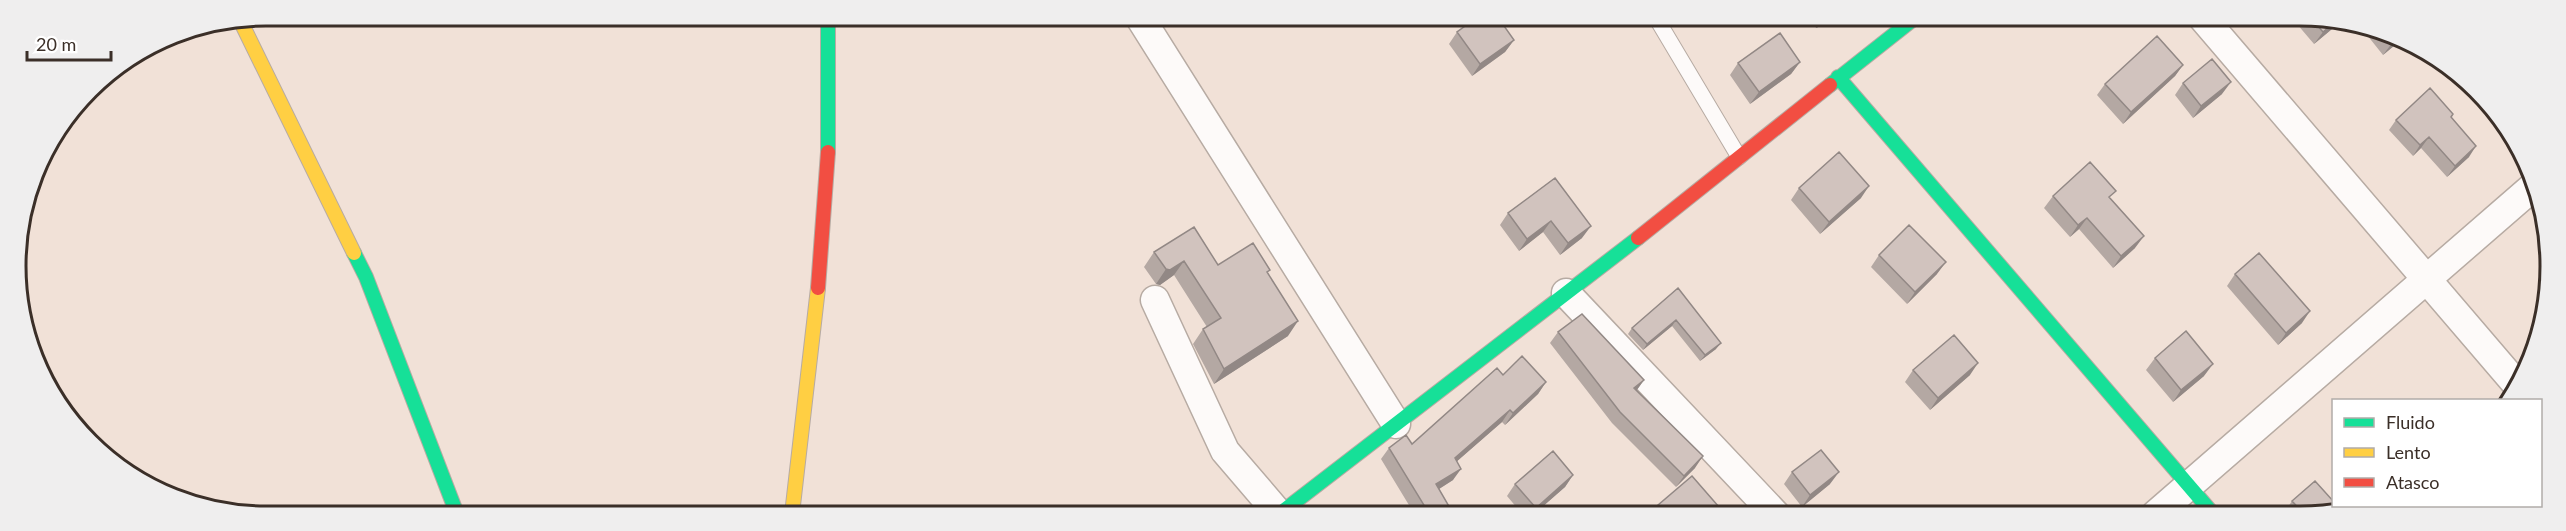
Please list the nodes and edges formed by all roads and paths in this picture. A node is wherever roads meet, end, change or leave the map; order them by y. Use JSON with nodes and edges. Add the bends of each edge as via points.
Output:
{"nodes":[{"id":1,"x":828,"y":26,"type":"edge"},
{"id":2,"x":1145,"y":26,"type":"edge"},
{"id":3,"x":1661,"y":26,"type":"edge"},
{"id":4,"x":1904,"y":26,"type":"edge"},
{"id":5,"x":2210,"y":26,"type":"edge"},
{"id":6,"x":243,"y":27,"type":"edge"},
{"id":7,"x":1838,"y":77,"type":"junction"},
{"id":8,"x":1739,"y":157,"type":"junction"},
{"id":9,"x":2529,"y":191,"type":"edge"},
{"id":10,"x":2427,"y":279,"type":"junction"},
{"id":11,"x":1566,"y":294,"type":"junction"},
{"id":12,"x":1155,"y":300,"type":"dead end"},
{"id":13,"x":2512,"y":379,"type":"edge"},
{"id":14,"x":1396,"y":424,"type":"junction"},
{"id":15,"x":2190,"y":486,"type":"junction"},
{"id":16,"x":455,"y":506,"type":"edge"},
{"id":17,"x":793,"y":506,"type":"edge"},
{"id":18,"x":1271,"y":506,"type":"edge"},
{"id":19,"x":1288,"y":506,"type":"edge"},
{"id":20,"x":1767,"y":506,"type":"edge"},
{"id":21,"x":2167,"y":506,"type":"edge"},
{"id":22,"x":2207,"y":506,"type":"edge"}],
"edges":[{"from":1,"to":17,"type":"street","via":[[824,216]]},
{"from":2,"to":14,"type":"street"},
{"from":3,"to":8,"type":"lane"},
{"from":4,"to":7,"type":"street"},
{"from":5,"to":10,"type":"street"},
{"from":6,"to":16,"type":"street","via":[[366,277]]},
{"from":7,"to":8,"type":"street"},
{"from":7,"to":15,"type":"street"},
{"from":8,"to":11,"type":"street"},
{"from":9,"to":10,"type":"street"},
{"from":10,"to":13,"type":"street"},
{"from":10,"to":15,"type":"street"},
{"from":11,"to":14,"type":"street"},
{"from":11,"to":20,"type":"street"},
{"from":12,"to":18,"type":"street","via":[[1225,451]]},
{"from":14,"to":19,"type":"street"},
{"from":15,"to":21,"type":"street"},
{"from":15,"to":22,"type":"street"}]}
